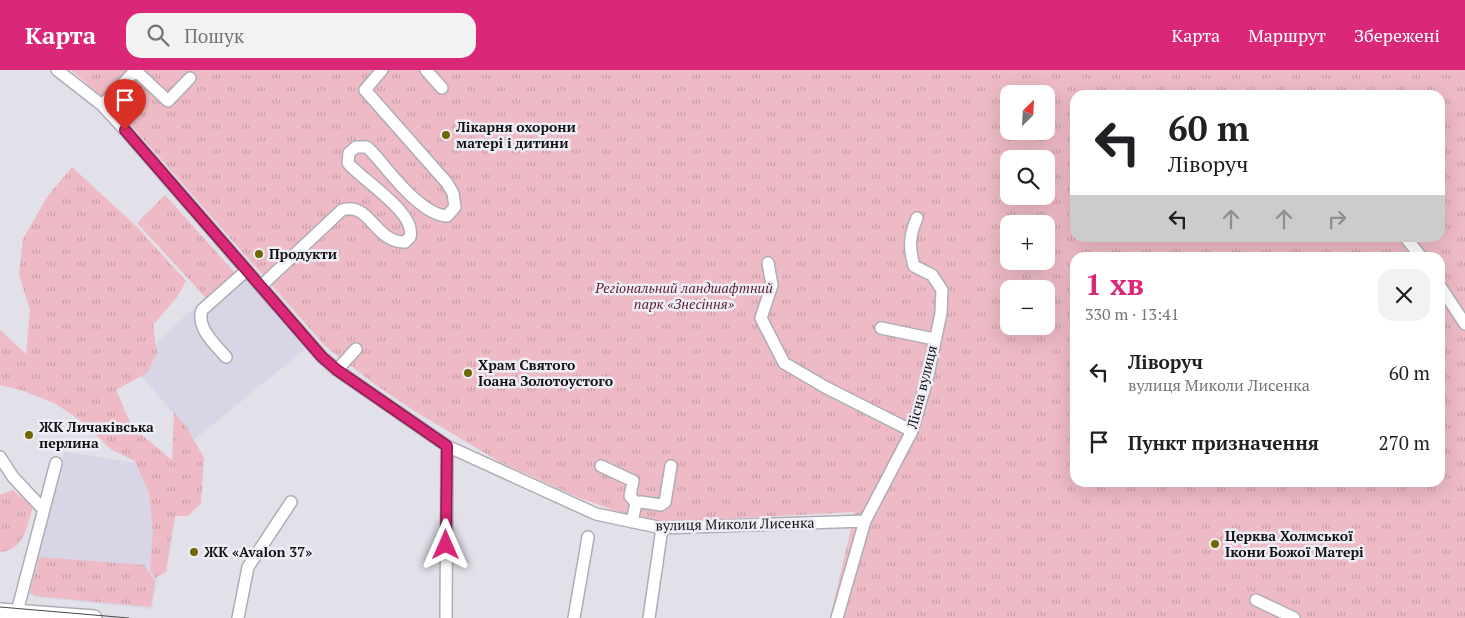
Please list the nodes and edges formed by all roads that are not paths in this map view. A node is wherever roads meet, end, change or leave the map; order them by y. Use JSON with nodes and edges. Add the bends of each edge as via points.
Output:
{"nodes":[{"id":1,"x":57,"y":70,"type":"edge"},
{"id":2,"x":136,"y":70,"type":"edge"},
{"id":3,"x":382,"y":70,"type":"edge"},
{"id":4,"x":426,"y":70,"type":"edge"},
{"id":5,"x":190,"y":78,"type":"dead end"},
{"id":6,"x":442,"y":88,"type":"dead end"},
{"id":7,"x":102,"y":105,"type":"junction"},
{"id":8,"x":917,"y":218,"type":"dead end"},
{"id":9,"x":1409,"y":242,"type":"edge"},
{"id":10,"x":1417,"y":252,"type":"edge"},
{"id":11,"x":768,"y":263,"type":"dead end"},
{"id":12,"x":247,"y":270,"type":"junction"},
{"id":13,"x":261,"y":286,"type":"junction"},
{"id":14,"x":1445,"y":294,"type":"edge"},
{"id":15,"x":1465,"y":324,"type":"edge"},
{"id":16,"x":880,"y":328,"type":"dead end"},
{"id":17,"x":934,"y":339,"type":"junction"},
{"id":18,"x":356,"y":349,"type":"dead end"},
{"id":19,"x":226,"y":357,"type":"dead end"},
{"id":20,"x":337,"y":370,"type":"junction"},
{"id":21,"x":912,"y":431,"type":"junction"},
{"id":22,"x":447,"y":446,"type":"junction"},
{"id":23,"x":0,"y":457,"type":"edge"},
{"id":24,"x":56,"y":463,"type":"dead end"},
{"id":25,"x":601,"y":466,"type":"dead end"},
{"id":26,"x":671,"y":466,"type":"dead end"},
{"id":27,"x":291,"y":502,"type":"dead end"},
{"id":28,"x":636,"y":503,"type":"junction"},
{"id":29,"x":44,"y":509,"type":"junction"},
{"id":30,"x":865,"y":521,"type":"junction"},
{"id":31,"x":632,"y":522,"type":"junction"},
{"id":32,"x":662,"y":528,"type":"junction"},
{"id":33,"x":588,"y":537,"type":"dead end"},
{"id":34,"x":1256,"y":600,"type":"dead end"},
{"id":35,"x":0,"y":611,"type":"edge"},
{"id":36,"x":17,"y":612,"type":"junction"},
{"id":37,"x":94,"y":618,"type":"edge"},
{"id":38,"x":238,"y":618,"type":"edge"},
{"id":39,"x":446,"y":618,"type":"edge"},
{"id":40,"x":574,"y":618,"type":"edge"},
{"id":41,"x":649,"y":618,"type":"edge"},
{"id":42,"x":837,"y":618,"type":"edge"},
{"id":43,"x":1294,"y":618,"type":"edge"}],
"edges":[{"from":1,"to":7,"type":"street","name":"вулиця Миколи Лисенка"},
{"from":2,"to":5,"type":"street","via":[[168,101]]},
{"from":2,"to":7,"type":"street"},
{"from":3,"to":13,"type":"street","via":[[365,90],[447,183],[456,200],[455,206],[447,216],[428,209],[410,194],[373,152],[367,147],[356,147],[349,153],[348,163],[398,209],[410,225],[410,237],[405,242],[392,240],[359,210],[342,210]]},
{"from":4,"to":6,"type":"street"},
{"from":7,"to":12,"type":"street","name":"вулиця Миколи Лисенка"},
{"from":8,"to":17,"type":"street","name":"Лісна вулиця","via":[[910,236],[914,266],[932,275],[942,290],[941,313]]},
{"from":9,"to":10,"type":"street"},
{"from":11,"to":21,"type":"street","via":[[772,285],[761,318],[784,362],[825,387]]},
{"from":12,"to":13,"type":"street","name":"вулиця Миколи Лисенка"},
{"from":12,"to":19,"type":"street","via":[[199,316],[201,326]]},
{"from":13,"to":20,"type":"street","name":"вулиця Миколи Лисенка"},
{"from":14,"to":15,"type":"street"},
{"from":16,"to":17,"type":"street"},
{"from":17,"to":21,"type":"street","name":"Лісна вулиця"},
{"from":18,"to":20,"type":"street"},
{"from":20,"to":22,"type":"street","name":"вулиця Миколи Лисенка"},
{"from":21,"to":30,"type":"street","name":"Лісна вулиця"},
{"from":22,"to":31,"type":"street","name":"вулиця Миколи Лисенка","via":[[596,514]]},
{"from":22,"to":39,"type":"street"},
{"from":23,"to":29,"type":"street","via":[[13,477]]},
{"from":24,"to":29,"type":"street"},
{"from":25,"to":28,"type":"street","via":[[633,481],[630,496]]},
{"from":26,"to":28,"type":"street","via":[[665,502],[661,506]]},
{"from":27,"to":38,"type":"street","via":[[248,567]]},
{"from":28,"to":31,"type":"street"},
{"from":29,"to":36,"type":"street"},
{"from":30,"to":32,"type":"street","name":"вулиця Миколи Лисенка"},
{"from":30,"to":42,"type":"street","name":"Лісна вулиця"},
{"from":31,"to":32,"type":"street","name":"вулиця Миколи Лисенка"},
{"from":32,"to":41,"type":"street"},
{"from":33,"to":40,"type":"street"},
{"from":34,"to":43,"type":"street"},
{"from":35,"to":36,"type":"main road"},
{"from":36,"to":37,"type":"main road"}]}
